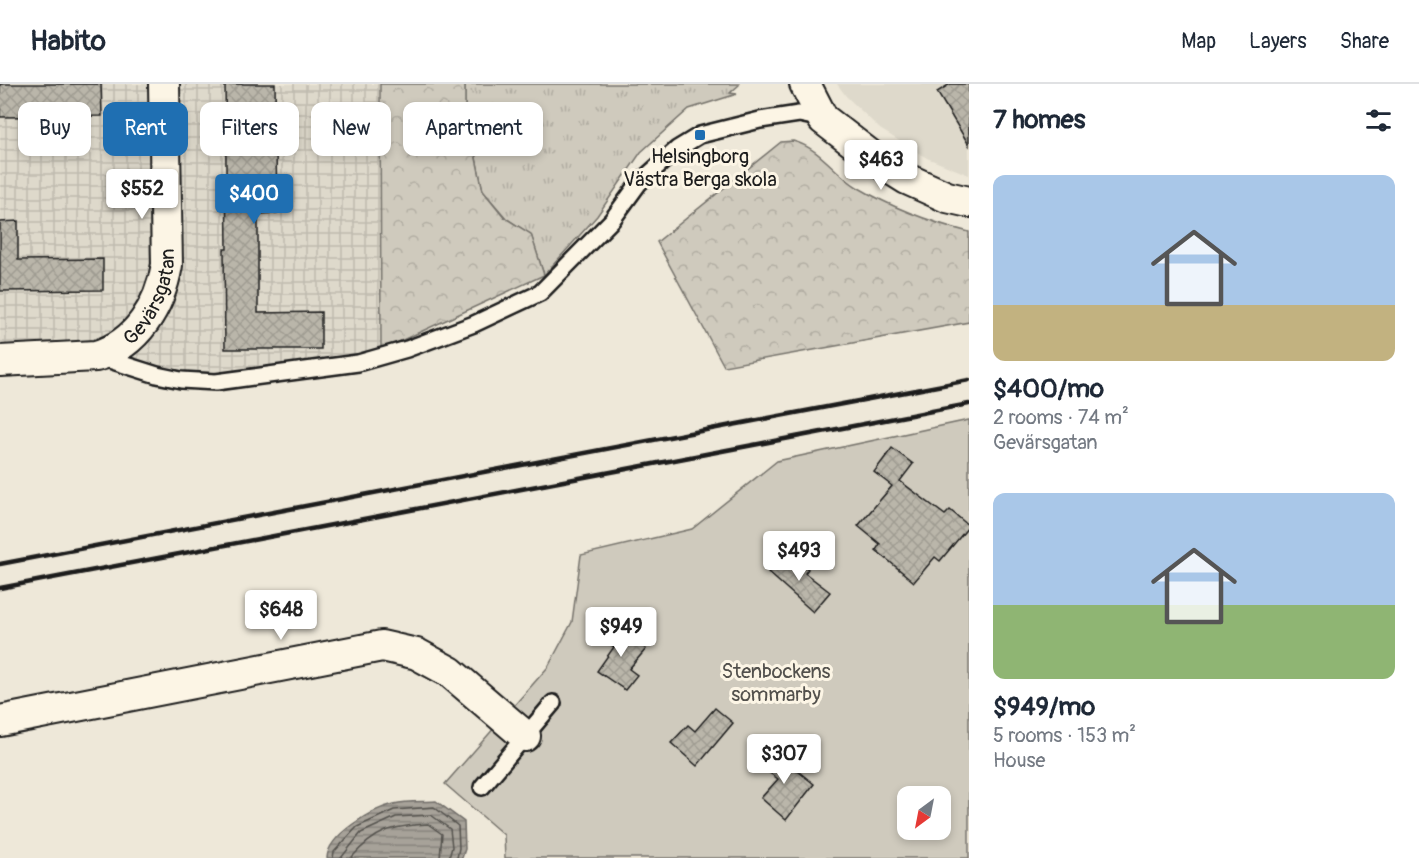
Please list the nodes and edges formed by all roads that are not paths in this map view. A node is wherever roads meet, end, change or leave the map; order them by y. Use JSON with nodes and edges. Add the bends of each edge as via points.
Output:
{"nodes":[{"id":1,"x":164,"y":84,"type":"edge"},
{"id":2,"x":805,"y":84,"type":"edge"},
{"id":3,"x":823,"y":119,"type":"junction"},
{"id":4,"x":969,"y":202,"type":"edge"},
{"id":5,"x":96,"y":356,"type":"junction"},
{"id":6,"x":0,"y":361,"type":"edge"},
{"id":7,"x":553,"y":703,"type":"dead end"},
{"id":8,"x":0,"y":721,"type":"edge"},
{"id":9,"x":525,"y":736,"type":"junction"},
{"id":10,"x":482,"y":787,"type":"dead end"}],
"edges":[{"from":1,"to":5,"type":"street","name":"Gevärsgatan","via":[[164,281],[155,305],[137,330],[114,350]]},
{"from":2,"to":3,"type":"street"},
{"from":3,"to":4,"type":"street","via":[[907,179]]},
{"from":3,"to":5,"type":"lane","via":[[799,114],[700,135],[677,148],[639,183],[612,220],[540,293],[407,350],[358,363],[216,382],[157,375]]},
{"from":5,"to":6,"type":"street","name":"Gevärsgatan"},
{"from":7,"to":9,"type":"lane"},
{"from":8,"to":9,"type":"street","via":[[382,646],[417,654],[450,672]]},
{"from":9,"to":10,"type":"lane"}]}
